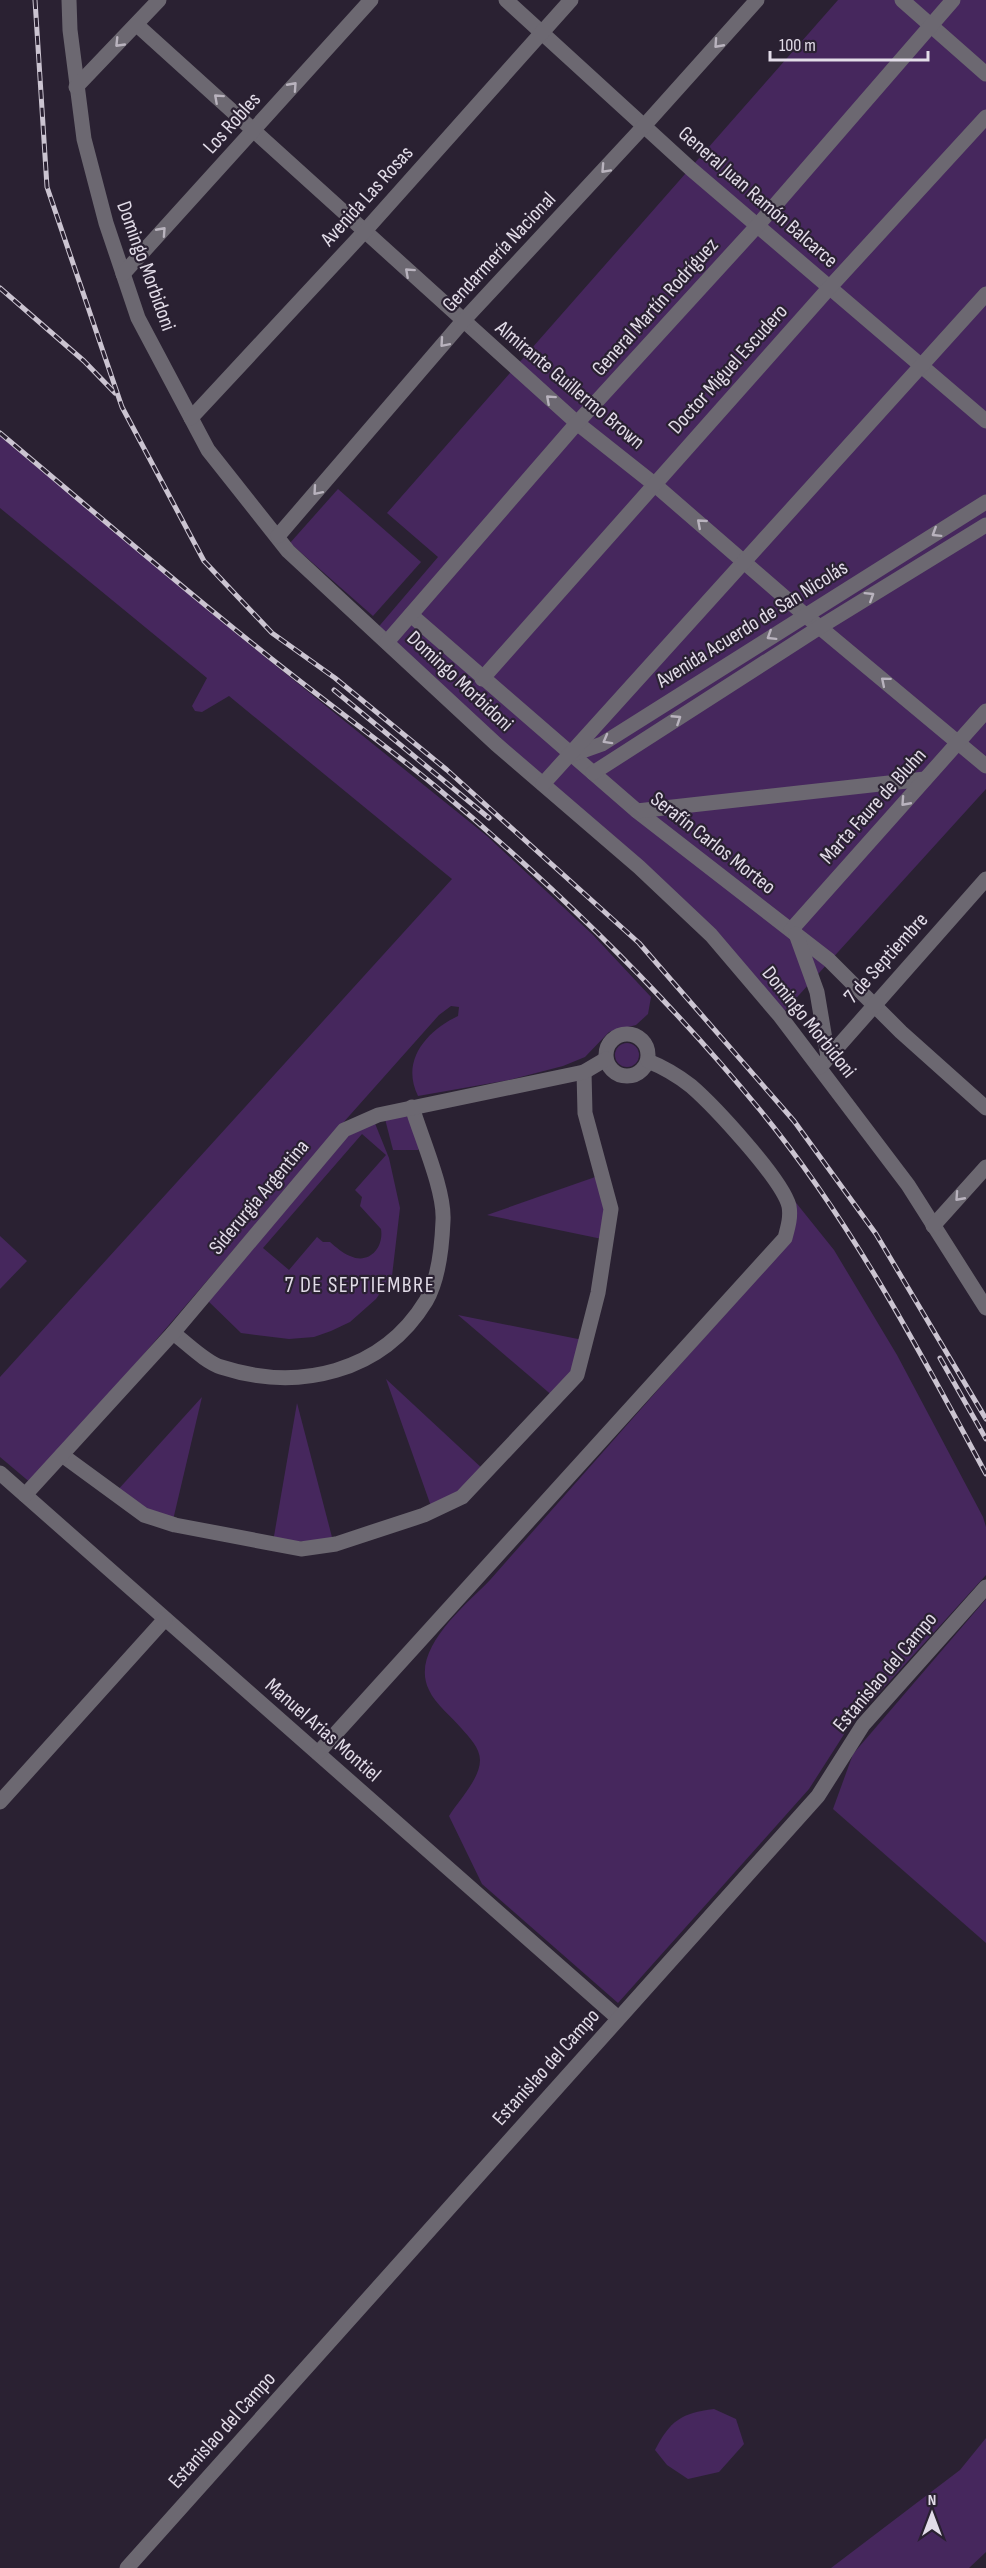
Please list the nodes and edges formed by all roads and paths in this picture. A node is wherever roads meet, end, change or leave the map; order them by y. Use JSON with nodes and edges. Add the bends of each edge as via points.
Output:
{"nodes":[{"id":1,"x":69,"y":0,"type":"edge"},
{"id":2,"x":159,"y":0,"type":"edge"},
{"id":3,"x":371,"y":0,"type":"edge"},
{"id":4,"x":506,"y":0,"type":"edge"},
{"id":5,"x":571,"y":0,"type":"edge"},
{"id":6,"x":757,"y":0,"type":"edge"},
{"id":7,"x":902,"y":0,"type":"edge"},
{"id":8,"x":953,"y":0,"type":"edge"},
{"id":9,"x":137,"y":25,"type":"junction"},
{"id":10,"x":930,"y":25,"type":"junction"},
{"id":11,"x":542,"y":33,"type":"junction"},
{"id":12,"x":986,"y":74,"type":"edge"},
{"id":13,"x":76,"y":87,"type":"junction"},
{"id":14,"x":986,"y":117,"type":"edge"},
{"id":15,"x":645,"y":126,"type":"junction"},
{"id":16,"x":254,"y":130,"type":"junction"},
{"id":17,"x":757,"y":226,"type":"junction"},
{"id":18,"x":364,"y":231,"type":"junction"},
{"id":19,"x":123,"y":274,"type":"junction"},
{"id":20,"x":830,"y":287,"type":"junction"},
{"id":21,"x":986,"y":294,"type":"edge"},
{"id":22,"x":463,"y":321,"type":"junction"},
{"id":23,"x":921,"y":367,"type":"junction"},
{"id":24,"x":191,"y":418,"type":"junction"},
{"id":25,"x":986,"y":421,"type":"edge"},
{"id":26,"x":577,"y":423,"type":"junction"},
{"id":27,"x":654,"y":484,"type":"junction"},
{"id":28,"x":986,"y":502,"type":"edge"},
{"id":29,"x":986,"y":525,"type":"edge"},
{"id":30,"x":278,"y":536,"type":"junction"},
{"id":31,"x":745,"y":561,"type":"junction"},
{"id":32,"x":411,"y":615,"type":"junction"},
{"id":33,"x":805,"y":615,"type":"junction"},
{"id":34,"x":820,"y":627,"type":"junction"},
{"id":35,"x":387,"y":642,"type":"junction"},
{"id":36,"x":482,"y":679,"type":"junction"},
{"id":37,"x":986,"y":711,"type":"edge"},
{"id":38,"x":958,"y":742,"type":"junction"},
{"id":39,"x":571,"y":754,"type":"junction"},
{"id":40,"x":986,"y":766,"type":"edge"},
{"id":41,"x":593,"y":773,"type":"junction"},
{"id":42,"x":925,"y":779,"type":"junction"},
{"id":43,"x":543,"y":784,"type":"junction"},
{"id":44,"x":637,"y":811,"type":"junction"},
{"id":45,"x":986,"y":879,"type":"edge"},
{"id":46,"x":794,"y":932,"type":"junction"},
{"id":47,"x":874,"y":1002,"type":"junction"},
{"id":48,"x":606,"y":1059,"type":"junction"},
{"id":49,"x":648,"y":1060,"type":"junction"},
{"id":50,"x":824,"y":1062,"type":"junction"},
{"id":51,"x":584,"y":1072,"type":"junction"},
{"id":52,"x":412,"y":1107,"type":"junction"},
{"id":53,"x":986,"y":1108,"type":"edge"},
{"id":54,"x":986,"y":1167,"type":"edge"},
{"id":55,"x":933,"y":1226,"type":"junction"},
{"id":56,"x":986,"y":1308,"type":"edge"},
{"id":57,"x":173,"y":1333,"type":"junction"},
{"id":58,"x":62,"y":1455,"type":"junction"},
{"id":59,"x":0,"y":1473,"type":"edge"},
{"id":60,"x":25,"y":1495,"type":"junction"},
{"id":61,"x":986,"y":1587,"type":"edge"},
{"id":62,"x":165,"y":1619,"type":"junction"},
{"id":63,"x":318,"y":1753,"type":"junction"},
{"id":64,"x":0,"y":1802,"type":"edge"},
{"id":65,"x":618,"y":2018,"type":"junction"},
{"id":66,"x":127,"y":2568,"type":"edge"}],
"edges":[{"from":1,"to":13,"type":"street","name":"Domingo Morbidoni"},
{"from":2,"to":9,"type":"street"},
{"from":16,"to":3,"type":"street","name":"Los Robles","one_way":true},
{"from":4,"to":11,"type":"street","name":"General Juan Ramón Balcarce"},
{"from":5,"to":11,"type":"street","name":"Avenida Las Rosas"},
{"from":6,"to":15,"type":"street","name":"Gendarmería Nacional","one_way":true},
{"from":7,"to":10,"type":"street"},
{"from":8,"to":10,"type":"street","name":"General Martín Rodríguez"},
{"from":9,"to":13,"type":"street","one_way":true},
{"from":16,"to":9,"type":"street","name":"Almirante Guillermo Brown","one_way":true},
{"from":10,"to":12,"type":"street"},
{"from":10,"to":17,"type":"street","name":"General Martín Rodríguez"},
{"from":11,"to":15,"type":"street","name":"General Juan Ramón Balcarce"},
{"from":11,"to":18,"type":"street","name":"Avenida Las Rosas"},
{"from":13,"to":19,"type":"street","name":"Domingo Morbidoni","via":[[84,139]]},
{"from":14,"to":20,"type":"street","name":"Doctor Miguel Escudero"},
{"from":15,"to":17,"type":"street","name":"General Juan Ramón Balcarce"},
{"from":15,"to":22,"type":"street","name":"Gendarmería Nacional","one_way":true},
{"from":16,"to":18,"type":"street","name":"Almirante Guillermo Brown"},
{"from":19,"to":16,"type":"street","name":"Los Robles","one_way":true},
{"from":17,"to":20,"type":"street","name":"General Juan Ramón Balcarce"},
{"from":17,"to":26,"type":"street","name":"General Martín Rodríguez"},
{"from":22,"to":18,"type":"street","name":"Almirante Guillermo Brown","one_way":true},
{"from":18,"to":24,"type":"street","name":"Avenida Las Rosas"},
{"from":19,"to":24,"type":"street","name":"Domingo Morbidoni","via":[[138,318]]},
{"from":20,"to":23,"type":"street","name":"General Juan Ramón Balcarce"},
{"from":20,"to":27,"type":"street","name":"Doctor Miguel Escudero"},
{"from":21,"to":23,"type":"street"},
{"from":26,"to":22,"type":"street","name":"Almirante Guillermo Brown","one_way":true},
{"from":22,"to":30,"type":"street","name":"Gendarmería Nacional","one_way":true},
{"from":23,"to":25,"type":"street","name":"General Juan Ramón Balcarce"},
{"from":23,"to":31,"type":"street"},
{"from":24,"to":30,"type":"street","name":"Domingo Morbidoni","via":[[208,450]]},
{"from":26,"to":27,"type":"street","name":"Almirante Guillermo Brown"},
{"from":26,"to":32,"type":"street","name":"General Martín Rodríguez"},
{"from":31,"to":27,"type":"street","name":"Almirante Guillermo Brown","one_way":true},
{"from":27,"to":36,"type":"street","name":"Doctor Miguel Escudero"},
{"from":28,"to":33,"type":"street","name":"Avenida Acuerdo de San Nicolás","one_way":true},
{"from":34,"to":29,"type":"street","name":"Avenida Acuerdo de San Nicolás","one_way":true},
{"from":30,"to":35,"type":"street","name":"Domingo Morbidoni","via":[[288,551]]},
{"from":31,"to":33,"type":"street","name":"Almirante Guillermo Brown"},
{"from":31,"to":39,"type":"street"},
{"from":32,"to":35,"type":"street","name":"General Martín Rodríguez"},
{"from":32,"to":36,"type":"street","name":"Serafín Carlos Morteo"},
{"from":33,"to":34,"type":"street","name":"Almirante Guillermo Brown"},
{"from":33,"to":39,"type":"street","name":"Avenida Acuerdo de San Nicolás","one_way":true,"via":[[602,744]]},
{"from":38,"to":34,"type":"street","name":"Almirante Guillermo Brown","one_way":true},
{"from":41,"to":34,"type":"street","name":"Avenida Acuerdo de San Nicolás","one_way":true},
{"from":35,"to":43,"type":"street","name":"Domingo Morbidoni"},
{"from":36,"to":39,"type":"street","name":"Serafín Carlos Morteo"},
{"from":37,"to":38,"type":"street","name":"Marta Faure de Bluhn"},
{"from":38,"to":40,"type":"street","name":"Almirante Guillermo Brown"},
{"from":38,"to":42,"type":"street","name":"Marta Faure de Bluhn"},
{"from":39,"to":41,"type":"street","name":"Serafín Carlos Morteo"},
{"from":39,"to":43,"type":"street","name":"Avenida Acuerdo de San Nicolás"},
{"from":41,"to":44,"type":"street","name":"Serafín Carlos Morteo"},
{"from":42,"to":44,"type":"street"},
{"from":42,"to":46,"type":"street","name":"Marta Faure de Bluhn","one_way":true},
{"from":43,"to":50,"type":"street","name":"Domingo Morbidoni","via":[[711,935]]},
{"from":44,"to":46,"type":"street","name":"Serafín Carlos Morteo"},
{"from":45,"to":47,"type":"street","name":"7 de Septiembre"},
{"from":46,"to":47,"type":"street","name":"Serafín Carlos Morteo"},
{"from":46,"to":50,"type":"street","via":[[817,992]]},
{"from":47,"to":50,"type":"street","name":"7 de Septiembre"},
{"from":47,"to":53,"type":"street","name":"Serafín Carlos Morteo","via":[[901,1032]]},
{"from":48,"to":49,"type":"street","via":[[610,1068],[623,1076],[638,1073]]},
{"from":48,"to":49,"type":"street","name":"Siderurgia Argentina","via":[[610,1041],[626,1033],[643,1041]]},
{"from":48,"to":51,"type":"street","name":"Siderurgia Argentina"},
{"from":49,"to":63,"type":"street","via":[[691,1087],[779,1183],[789,1207],[785,1238]]},
{"from":50,"to":55,"type":"street","name":"Domingo Morbidoni"},
{"from":51,"to":52,"type":"street","name":"Siderurgia Argentina"},
{"from":51,"to":58,"type":"street","via":[[585,1113],[610,1209],[598,1293],[577,1375],[462,1497],[424,1515],[336,1544],[301,1549],[231,1537],[144,1515]]},
{"from":52,"to":57,"type":"street","name":"Siderurgia Argentina","via":[[358,1122],[336,1137]]},
{"from":52,"to":57,"type":"street","via":[[443,1220],[439,1257],[426,1300],[391,1342],[321,1376],[289,1379],[219,1366]]},
{"from":54,"to":55,"type":"street","one_way":true},
{"from":55,"to":56,"type":"street","name":"Domingo Morbidoni"},
{"from":57,"to":58,"type":"street","name":"Siderurgia Argentina"},
{"from":58,"to":60,"type":"street","name":"Siderurgia Argentina"},
{"from":59,"to":60,"type":"street","name":"Manuel Arias Montiel"},
{"from":60,"to":62,"type":"street","name":"Manuel Arias Montiel"},
{"from":61,"to":65,"type":"street","name":"Estanislao del Campo","via":[[863,1725],[818,1796]]},
{"from":62,"to":63,"type":"street","name":"Manuel Arias Montiel"},
{"from":62,"to":64,"type":"street"},
{"from":63,"to":65,"type":"street","name":"Manuel Arias Montiel"},
{"from":65,"to":66,"type":"street","name":"Estanislao del Campo"}]}
